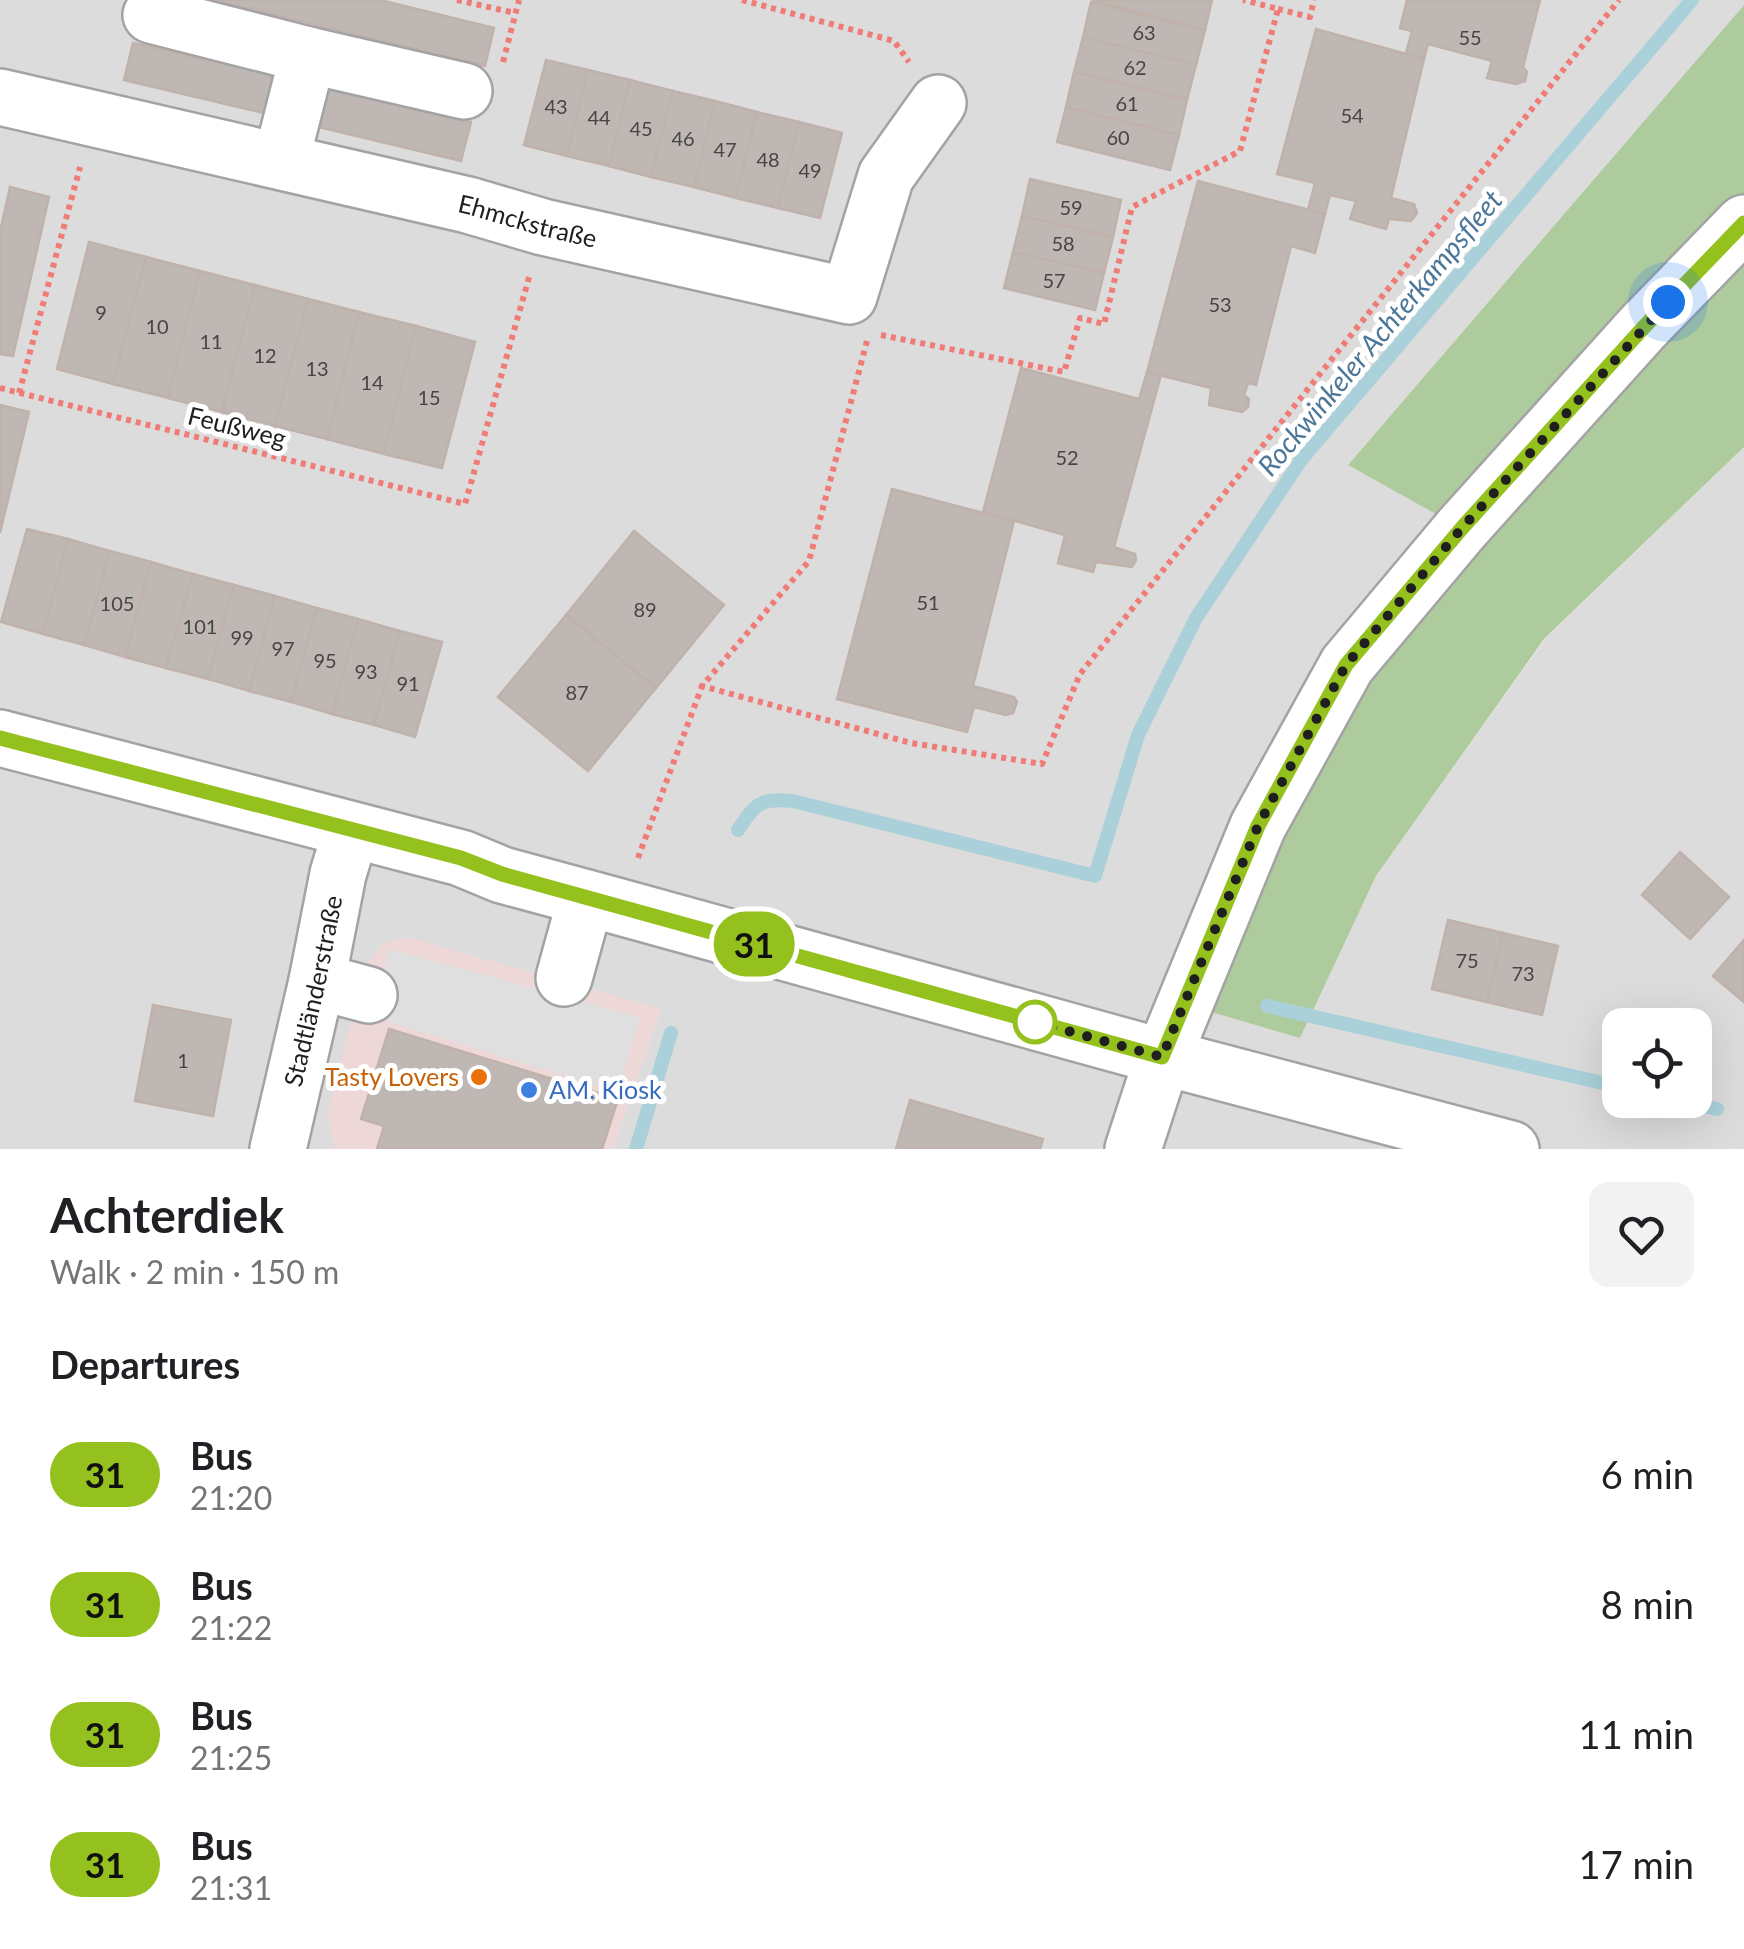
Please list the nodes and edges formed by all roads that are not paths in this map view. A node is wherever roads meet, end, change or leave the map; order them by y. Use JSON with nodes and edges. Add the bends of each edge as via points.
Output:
{"nodes":[{"id":1,"x":151,"y":16,"type":"dead end"},
{"id":2,"x":308,"y":56,"type":"junction"},
{"id":3,"x":464,"y":92,"type":"dead end"},
{"id":4,"x":0,"y":97,"type":"edge"},
{"id":5,"x":938,"y":104,"type":"road end"},
{"id":6,"x":281,"y":161,"type":"junction"},
{"id":7,"x":1744,"y":223,"type":"edge"},
{"id":8,"x":0,"y":738,"type":"edge"},
{"id":9,"x":352,"y":831,"type":"junction"},
{"id":10,"x":603,"y":902,"type":"junction"},
{"id":11,"x":564,"y":978,"type":"dead end"},
{"id":12,"x":317,"y":981,"type":"junction"},
{"id":13,"x":369,"y":995,"type":"dead end"},
{"id":14,"x":1162,"y":1057,"type":"junction"},
{"id":15,"x":278,"y":1149,"type":"edge"},
{"id":16,"x":1134,"y":1149,"type":"edge"},
{"id":17,"x":1510,"y":1149,"type":"edge"}],
"edges":[{"from":1,"to":2,"type":"street"},
{"from":2,"to":3,"type":"street"},
{"from":2,"to":6,"type":"street"},
{"from":4,"to":6,"type":"street","name":"Ehmckstraße"},
{"from":5,"to":6,"type":"street","name":"Ehmckstraße","via":[[886,176],[850,296]]},
{"from":7,"to":14,"type":"street","via":[[1462,528],[1346,665],[1258,826]]},
{"from":8,"to":9,"type":"street"},
{"from":9,"to":10,"type":"street"},
{"from":9,"to":12,"type":"street","name":"Stadtländerstraße"},
{"from":10,"to":11,"type":"street"},
{"from":10,"to":14,"type":"street"},
{"from":12,"to":13,"type":"street"},
{"from":12,"to":15,"type":"street","name":"Stadtländerstraße"},
{"from":14,"to":16,"type":"street"},
{"from":14,"to":17,"type":"street"}]}
